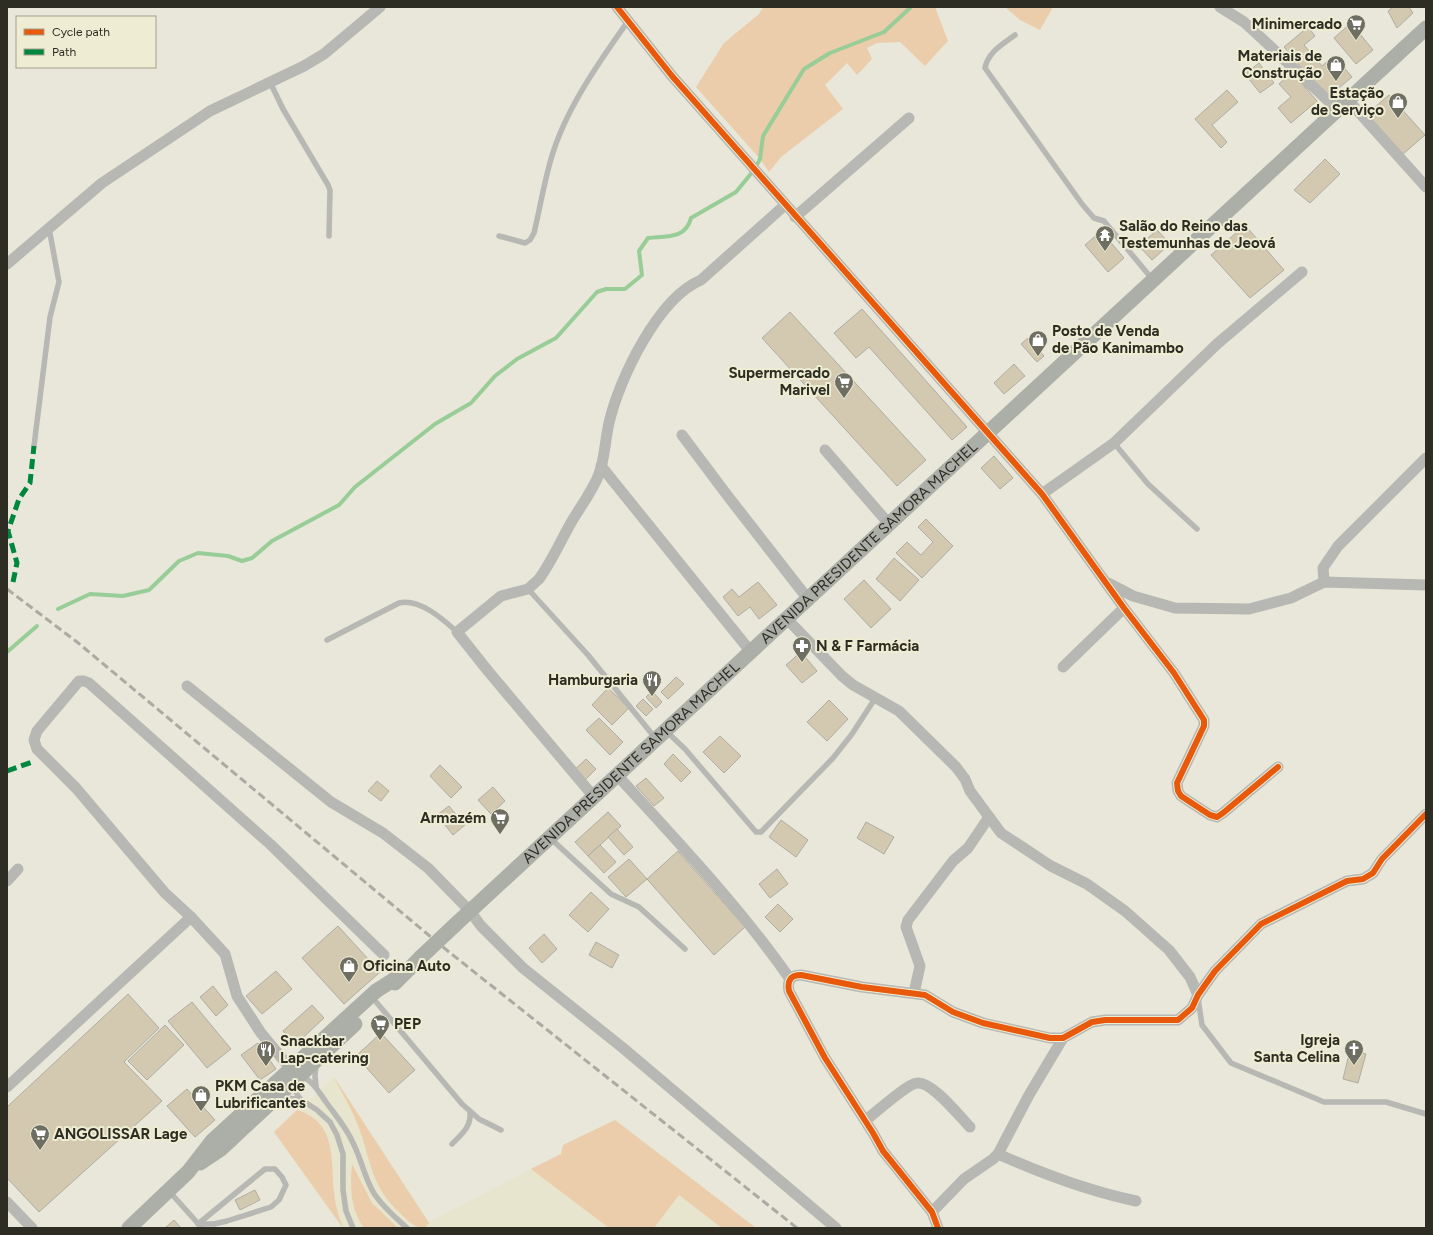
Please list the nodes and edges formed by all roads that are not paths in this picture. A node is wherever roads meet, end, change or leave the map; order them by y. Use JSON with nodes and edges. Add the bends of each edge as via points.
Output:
{"nodes":[{"id":1,"x":380,"y":7,"type":"edge"},
{"id":2,"x":617,"y":7,"type":"edge"},
{"id":3,"x":1220,"y":7,"type":"edge"},
{"id":4,"x":628,"y":21,"type":"junction"},
{"id":5,"x":1426,"y":28,"type":"edge"},
{"id":6,"x":1015,"y":35,"type":"dead end"},
{"id":7,"x":270,"y":81,"type":"junction"},
{"id":8,"x":1343,"y":105,"type":"junction"},
{"id":9,"x":909,"y":118,"type":"dead end"},
{"id":10,"x":1426,"y":188,"type":"edge"},
{"id":11,"x":785,"y":205,"type":"junction"},
{"id":12,"x":796,"y":217,"type":"junction"},
{"id":13,"x":49,"y":228,"type":"junction"},
{"id":14,"x":329,"y":236,"type":"dead end"},
{"id":15,"x":499,"y":236,"type":"dead end"},
{"id":16,"x":7,"y":264,"type":"edge"},
{"id":17,"x":1302,"y":272,"type":"dead end"},
{"id":18,"x":1153,"y":280,"type":"junction"},
{"id":19,"x":988,"y":433,"type":"junction"},
{"id":20,"x":682,"y":434,"type":"dead end"},
{"id":21,"x":1114,"y":443,"type":"junction"},
{"id":22,"x":34,"y":446,"type":"dead end"},
{"id":23,"x":825,"y":450,"type":"dead end"},
{"id":24,"x":1426,"y":458,"type":"edge"},
{"id":25,"x":601,"y":466,"type":"junction"},
{"id":26,"x":1042,"y":494,"type":"junction"},
{"id":27,"x":889,"y":524,"type":"junction"},
{"id":28,"x":1197,"y":529,"type":"dead end"},
{"id":29,"x":1106,"y":582,"type":"junction"},
{"id":30,"x":1324,"y":582,"type":"junction"},
{"id":31,"x":1426,"y":585,"type":"edge"},
{"id":32,"x":528,"y":589,"type":"junction"},
{"id":33,"x":808,"y":599,"type":"junction"},
{"id":34,"x":1124,"y":608,"type":"junction"},
{"id":35,"x":787,"y":619,"type":"junction"},
{"id":36,"x":457,"y":632,"type":"junction"},
{"id":37,"x":327,"y":640,"type":"dead end"},
{"id":38,"x":751,"y":652,"type":"junction"},
{"id":39,"x":1063,"y":667,"type":"dead end"},
{"id":40,"x":187,"y":686,"type":"dead end"},
{"id":41,"x":876,"y":697,"type":"junction"},
{"id":42,"x":661,"y":735,"type":"junction"},
{"id":43,"x":1278,"y":767,"type":"dead end"},
{"id":44,"x":618,"y":775,"type":"junction"},
{"id":45,"x":594,"y":797,"type":"junction"},
{"id":46,"x":1426,"y":814,"type":"edge"},
{"id":47,"x":989,"y":817,"type":"junction"},
{"id":48,"x":550,"y":838,"type":"junction"},
{"id":49,"x":18,"y":869,"type":"dead end"},
{"id":50,"x":7,"y":881,"type":"edge"},
{"id":51,"x":470,"y":911,"type":"junction"},
{"id":52,"x":191,"y":917,"type":"junction"},
{"id":53,"x":685,"y":949,"type":"dead end"},
{"id":54,"x":384,"y":955,"type":"dead end"},
{"id":55,"x":401,"y":976,"type":"junction"},
{"id":56,"x":790,"y":979,"type":"junction"},
{"id":57,"x":914,"y":993,"type":"junction"},
{"id":58,"x":1198,"y":995,"type":"junction"},
{"id":59,"x":377,"y":1003,"type":"junction"},
{"id":60,"x":1063,"y":1038,"type":"junction"},
{"id":61,"x":326,"y":1051,"type":"junction"},
{"id":62,"x":292,"y":1074,"type":"junction"},
{"id":63,"x":7,"y":1086,"type":"edge"},
{"id":64,"x":316,"y":1086,"type":"junction"},
{"id":65,"x":300,"y":1099,"type":"junction"},
{"id":66,"x":273,"y":1100,"type":"junction"},
{"id":67,"x":470,"y":1111,"type":"junction"},
{"id":68,"x":1426,"y":1114,"type":"edge"},
{"id":69,"x":866,"y":1120,"type":"junction"},
{"id":70,"x":970,"y":1127,"type":"dead end"},
{"id":71,"x":501,"y":1130,"type":"dead end"},
{"id":72,"x":452,"y":1144,"type":"dead end"},
{"id":73,"x":998,"y":1154,"type":"junction"},
{"id":74,"x":188,"y":1172,"type":"junction"},
{"id":75,"x":168,"y":1190,"type":"junction"},
{"id":76,"x":1136,"y":1201,"type":"dead end"},
{"id":77,"x":7,"y":1202,"type":"edge"},
{"id":78,"x":932,"y":1212,"type":"junction"},
{"id":79,"x":134,"y":1226,"type":"edge"},
{"id":80,"x":200,"y":1226,"type":"edge"},
{"id":81,"x":32,"y":1228,"type":"edge"},
{"id":82,"x":353,"y":1228,"type":"edge"},
{"id":83,"x":407,"y":1228,"type":"edge"},
{"id":84,"x":836,"y":1228,"type":"edge"},
{"id":85,"x":938,"y":1228,"type":"edge"}],
"edges":[{"from":1,"to":7,"type":"street","via":[[324,54]]},
{"from":2,"to":4,"type":"street"},
{"from":3,"to":8,"type":"street","via":[[1250,27]]},
{"from":4,"to":11,"type":"street","via":[[672,76]]},
{"from":4,"to":15,"type":"lane","via":[[600,59],[564,124],[551,158],[534,233],[530,240],[525,243]]},
{"from":5,"to":8,"type":"main road","name":"AVENIDA PRESIDENTE SAMORA MACHEL"},
{"from":6,"to":18,"type":"lane","via":[[993,52],[987,59],[985,68],[1082,204],[1094,218],[1104,222]]},
{"from":7,"to":13,"type":"street","via":[[210,111],[102,183]]},
{"from":7,"to":14,"type":"lane","via":[[283,109],[330,190]]},
{"from":8,"to":10,"type":"street"},
{"from":8,"to":18,"type":"main road","name":"AVENIDA PRESIDENTE SAMORA MACHEL"},
{"from":9,"to":12,"type":"street"},
{"from":11,"to":12,"type":"street"},
{"from":11,"to":25,"type":"street","via":[[701,280],[688,285],[641,344],[617,392],[608,423]]},
{"from":12,"to":19,"type":"street"},
{"from":13,"to":16,"type":"street"},
{"from":13,"to":22,"type":"lane","via":[[59,282],[50,317]]},
{"from":17,"to":21,"type":"street","via":[[1217,344]]},
{"from":18,"to":19,"type":"main road","name":"AVENIDA PRESIDENTE SAMORA MACHEL"},
{"from":19,"to":26,"type":"street"},
{"from":19,"to":27,"type":"main road","name":"AVENIDA PRESIDENTE SAMORA MACHEL"},
{"from":20,"to":33,"type":"street"},
{"from":21,"to":26,"type":"street"},
{"from":21,"to":28,"type":"lane","via":[[1148,484]]},
{"from":23,"to":27,"type":"street"},
{"from":24,"to":30,"type":"street","via":[[1338,546],[1323,568]]},
{"from":25,"to":32,"type":"street","via":[[598,476],[547,568]]},
{"from":25,"to":38,"type":"street"},
{"from":26,"to":29,"type":"street"},
{"from":27,"to":33,"type":"main road","name":"AVENIDA PRESIDENTE SAMORA MACHEL"},
{"from":29,"to":30,"type":"street","via":[[1133,596],[1175,608],[1249,610],[1291,598]]},
{"from":29,"to":34,"type":"street"},
{"from":30,"to":31,"type":"street"},
{"from":32,"to":36,"type":"street","via":[[501,596]]},
{"from":32,"to":42,"type":"lane"},
{"from":33,"to":35,"type":"main road","name":"AVENIDA PRESIDENTE SAMORA MACHEL"},
{"from":34,"to":39,"type":"street"},
{"from":34,"to":43,"type":"street","via":[[1174,673],[1204,720],[1204,726],[1177,783],[1181,796],[1210,815],[1217,816],[1224,813]]},
{"from":35,"to":38,"type":"main road","name":"AVENIDA PRESIDENTE SAMORA MACHEL"},
{"from":35,"to":41,"type":"street","via":[[842,676]]},
{"from":36,"to":37,"type":"lane","via":[[424,608],[406,601]]},
{"from":36,"to":45,"type":"street"},
{"from":38,"to":42,"type":"main road","name":"AVENIDA PRESIDENTE SAMORA MACHEL"},
{"from":40,"to":51,"type":"street","via":[[331,802],[383,833],[428,868]]},
{"from":41,"to":42,"type":"lane","via":[[833,758],[761,832],[756,832],[686,749]]},
{"from":41,"to":47,"type":"street","via":[[899,711],[956,767]]},
{"from":42,"to":44,"type":"main road","name":"AVENIDA PRESIDENTE SAMORA MACHEL"},
{"from":44,"to":45,"type":"main road","name":"AVENIDA PRESIDENTE SAMORA MACHEL"},
{"from":44,"to":56,"type":"street","via":[[724,893],[760,936]]},
{"from":45,"to":48,"type":"main road","name":"AVENIDA PRESIDENTE SAMORA MACHEL"},
{"from":46,"to":58,"type":"street","via":[[1382,859],[1373,872],[1363,879],[1347,881],[1261,924],[1215,971]]},
{"from":47,"to":57,"type":"street","via":[[968,848],[953,861],[908,920],[906,927],[920,966]]},
{"from":47,"to":58,"type":"street","via":[[1013,842],[1057,869],[1088,884],[1125,911],[1169,950],[1190,977]]},
{"from":48,"to":51,"type":"main road","name":"AVENIDA PRESIDENTE SAMORA MACHEL"},
{"from":48,"to":53,"type":"lane","via":[[611,894],[639,908]]},
{"from":49,"to":50,"type":"street"},
{"from":51,"to":55,"type":"main road","name":"AVENIDA PRESIDENTE SAMORA MACHEL","bridge":true},
{"from":51,"to":84,"type":"street","via":[[481,926],[541,984],[623,1048]]},
{"from":52,"to":54,"type":"street","via":[[165,893],[76,788],[37,749],[34,740],[37,731],[79,681],[89,683],[270,844]]},
{"from":52,"to":62,"type":"street","via":[[225,954],[236,996]]},
{"from":52,"to":63,"type":"street"},
{"from":55,"to":59,"type":"main road","name":"AVENIDA PRESIDENTE SAMORA MACHEL"},
{"from":55,"to":62,"type":"main road","name":"AVENIDA PRESIDENTE SAMORA MACHEL","via":[[376,991]]},
{"from":56,"to":57,"type":"street","via":[[794,975],[801,975],[862,987]]},
{"from":56,"to":69,"type":"street","via":[[787,984],[789,990],[825,1058]]},
{"from":57,"to":60,"type":"street","via":[[924,995],[953,1012],[983,1023],[1050,1038]]},
{"from":58,"to":60,"type":"street","via":[[1192,1008],[1178,1020],[1092,1022]]},
{"from":58,"to":68,"type":"lane","via":[[1202,1025],[1231,1063],[1324,1102],[1386,1102]]},
{"from":59,"to":61,"type":"main road","name":"AVENIDA PRESIDENTE SAMORA MACHEL"},
{"from":59,"to":67,"type":"lane"},
{"from":60,"to":73,"type":"street"},
{"from":61,"to":62,"type":"main road","name":"AVENIDA PRESIDENTE SAMORA MACHEL"},
{"from":61,"to":64,"type":"lane","via":[[316,1066]]},
{"from":62,"to":64,"type":"lane","via":[[308,1079]]},
{"from":62,"to":65,"type":"lane"},
{"from":62,"to":66,"type":"main road","name":"AVENIDA PRESIDENTE SAMORA MACHEL"},
{"from":62,"to":74,"type":"main road","name":"AVENIDA PRESIDENTE SAMORA MACHEL","via":[[212,1141]]},
{"from":64,"to":83,"type":"lane","via":[[346,1127],[375,1195]]},
{"from":65,"to":66,"type":"lane","via":[[284,1097]]},
{"from":65,"to":82,"type":"lane","via":[[330,1122],[337,1135],[342,1154],[346,1211]]},
{"from":66,"to":74,"type":"main road","name":"AVENIDA PRESIDENTE SAMORA MACHEL","via":[[221,1149]]},
{"from":67,"to":71,"type":"lane","via":[[479,1119]]},
{"from":67,"to":72,"type":"lane","via":[[471,1120],[467,1129]]},
{"from":69,"to":70,"type":"street","via":[[908,1087],[917,1083],[925,1084],[935,1091]]},
{"from":69,"to":78,"type":"street","via":[[889,1160]]},
{"from":73,"to":76,"type":"street","via":[[1072,1184]]},
{"from":73,"to":78,"type":"street","via":[[964,1179]]},
{"from":74,"to":75,"type":"main road","name":"AVENIDA PRESIDENTE SAMORA MACHEL"},
{"from":75,"to":79,"type":"main road","name":"AVENIDA PRESIDENTE SAMORA MACHEL"},
{"from":75,"to":80,"type":"lane"},
{"from":77,"to":81,"type":"street"},
{"from":78,"to":85,"type":"street"},
{"from":80,"to":80,"type":"lane","via":[[227,1221],[271,1207],[284,1193],[286,1185],[282,1177],[275,1170],[265,1169]]}]}
